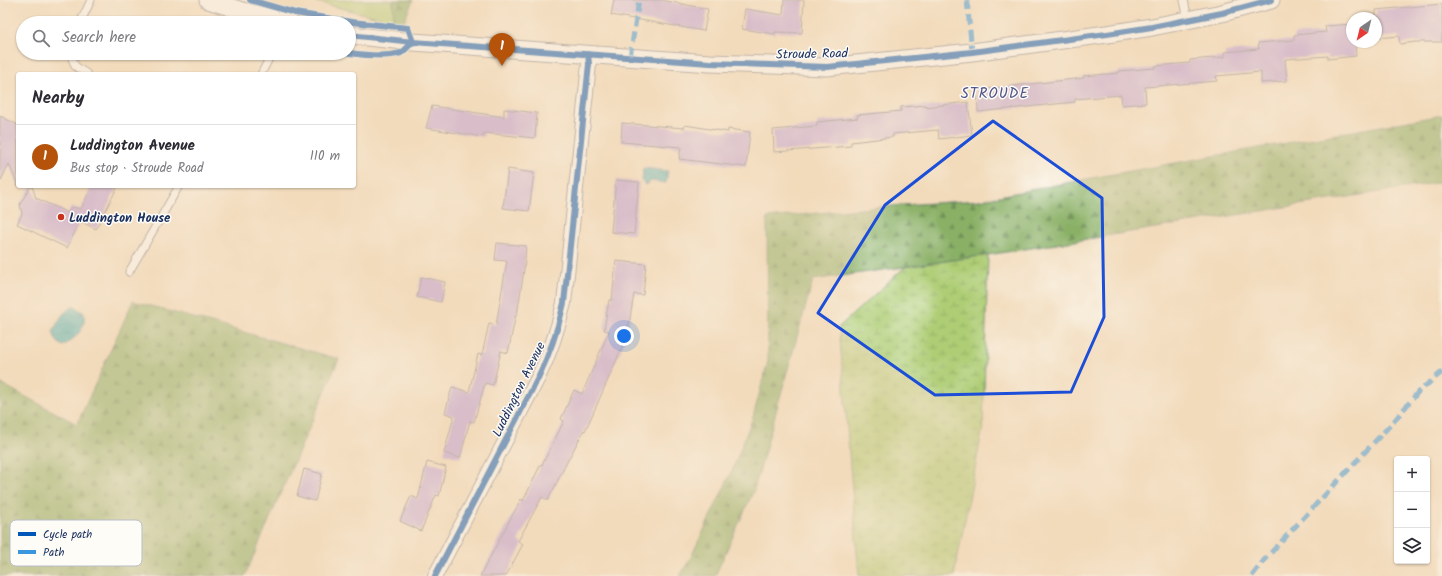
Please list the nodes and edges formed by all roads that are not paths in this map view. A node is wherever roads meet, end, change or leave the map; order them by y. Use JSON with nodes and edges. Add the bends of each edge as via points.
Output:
{"nodes":[{"id":1,"x":91,"y":0,"type":"edge"},
{"id":2,"x":208,"y":0,"type":"edge"},
{"id":3,"x":1184,"y":0,"type":"edge"},
{"id":4,"x":1271,"y":0,"type":"edge"},
{"id":5,"x":83,"y":16,"type":"edge"},
{"id":6,"x":261,"y":16,"type":"edge"},
{"id":7,"x":1188,"y":20,"type":"junction"},
{"id":8,"x":356,"y":36,"type":"edge"},
{"id":9,"x":588,"y":54,"type":"junction"},
{"id":10,"x":73,"y":60,"type":"edge"},
{"id":11,"x":268,"y":60,"type":"edge"},
{"id":12,"x":84,"y":72,"type":"edge"},
{"id":13,"x":262,"y":72,"type":"edge"},
{"id":14,"x":178,"y":188,"type":"edge"},
{"id":15,"x":129,"y":272,"type":"dead end"},
{"id":16,"x":434,"y":576,"type":"edge"}],
"edges":[{"from":1,"to":5,"type":"lane"},
{"from":2,"to":6,"type":"street"},
{"from":3,"to":7,"type":"lane"},
{"from":4,"to":7,"type":"street","name":"Stroude Road"},
{"from":7,"to":9,"type":"street","name":"Stroude Road","via":[[972,52],[826,67],[710,63]]},
{"from":8,"to":9,"type":"street","name":"Stroude Road"},
{"from":9,"to":16,"type":"street","name":"Luddington Avenue","via":[[564,303],[558,331],[538,378]]},
{"from":10,"to":12,"type":"lane","via":[[75,66]]},
{"from":11,"to":13,"type":"lane"},
{"from":14,"to":15,"type":"lane"}]}
